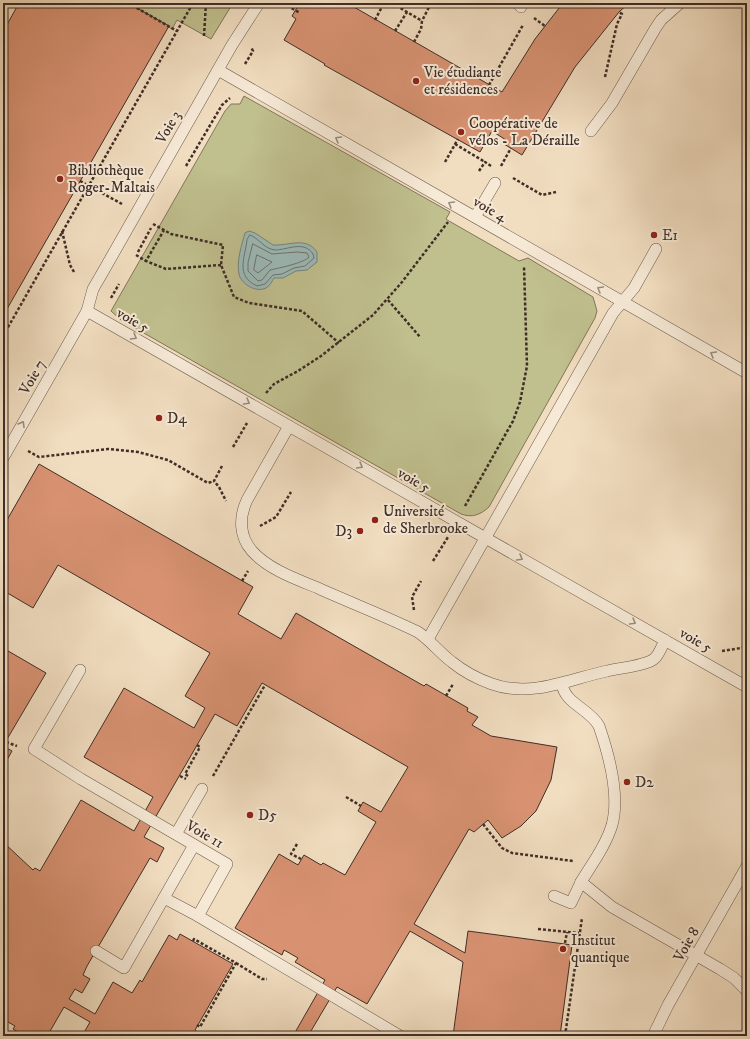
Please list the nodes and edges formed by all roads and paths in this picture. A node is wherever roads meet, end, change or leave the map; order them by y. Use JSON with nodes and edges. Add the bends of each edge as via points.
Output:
{"nodes":[{"id":1,"x":128,"y":3,"type":"edge"},
{"id":2,"x":193,"y":3,"type":"edge"},
{"id":3,"x":206,"y":3,"type":"edge"},
{"id":4,"x":259,"y":3,"type":"edge"},
{"id":5,"x":283,"y":3,"type":"edge"},
{"id":6,"x":384,"y":3,"type":"edge"},
{"id":7,"x":392,"y":3,"type":"edge"},
{"id":8,"x":431,"y":3,"type":"edge"},
{"id":9,"x":680,"y":3,"type":"edge"},
{"id":10,"x":522,"y":9,"type":"edge"},
{"id":11,"x":407,"y":12,"type":"junction"},
{"id":12,"x":620,"y":12,"type":"dead end"},
{"id":13,"x":300,"y":13,"type":"dead end"},
{"id":14,"x":375,"y":20,"type":"dead end"},
{"id":15,"x":422,"y":21,"type":"junction"},
{"id":16,"x":524,"y":21,"type":"dead end"},
{"id":17,"x":545,"y":26,"type":"dead end"},
{"id":18,"x":177,"y":31,"type":"junction"},
{"id":19,"x":396,"y":31,"type":"dead end"},
{"id":20,"x":204,"y":36,"type":"dead end"},
{"id":21,"x":414,"y":42,"type":"dead end"},
{"id":22,"x":218,"y":70,"type":"junction"},
{"id":23,"x":603,"y":84,"type":"dead end"},
{"id":24,"x":489,"y":85,"type":"dead end"},
{"id":25,"x":230,"y":98,"type":"dead end"},
{"id":26,"x":591,"y":131,"type":"dead end"},
{"id":27,"x":458,"y":139,"type":"dead end"},
{"id":28,"x":455,"y":144,"type":"junction"},
{"id":29,"x":511,"y":148,"type":"dead end"},
{"id":30,"x":444,"y":162,"type":"dead end"},
{"id":31,"x":485,"y":162,"type":"dead end"},
{"id":32,"x":499,"y":170,"type":"dead end"},
{"id":33,"x":183,"y":172,"type":"dead end"},
{"id":34,"x":80,"y":181,"type":"dead end"},
{"id":35,"x":495,"y":183,"type":"dead end"},
{"id":36,"x":88,"y":186,"type":"junction"},
{"id":37,"x":556,"y":192,"type":"dead end"},
{"id":38,"x":542,"y":195,"type":"dead end"},
{"id":39,"x":115,"y":200,"type":"dead end"},
{"id":40,"x":474,"y":217,"type":"junction"},
{"id":41,"x":157,"y":218,"type":"dead end"},
{"id":42,"x":451,"y":218,"type":"dead end"},
{"id":43,"x":153,"y":224,"type":"junction"},
{"id":44,"x":164,"y":230,"type":"junction"},
{"id":45,"x":62,"y":231,"type":"junction"},
{"id":46,"x":656,"y":249,"type":"dead end"},
{"id":47,"x":136,"y":255,"type":"junction"},
{"id":48,"x":524,"y":259,"type":"dead end"},
{"id":49,"x":132,"y":261,"type":"dead end"},
{"id":50,"x":146,"y":261,"type":"junction"},
{"id":51,"x":221,"y":265,"type":"junction"},
{"id":52,"x":74,"y":272,"type":"dead end"},
{"id":53,"x":122,"y":279,"type":"dead end"},
{"id":54,"x":387,"y":299,"type":"junction"},
{"id":55,"x":110,"y":301,"type":"dead end"},
{"id":56,"x":622,"y":302,"type":"junction"},
{"id":57,"x":88,"y":311,"type":"junction"},
{"id":58,"x":3,"y":336,"type":"edge"},
{"id":59,"x":420,"y":337,"type":"dead end"},
{"id":60,"x":339,"y":343,"type":"junction"},
{"id":61,"x":747,"y":374,"type":"edge"},
{"id":62,"x":265,"y":386,"type":"dead end"},
{"id":63,"x":269,"y":388,"type":"junction"},
{"id":64,"x":265,"y":394,"type":"dead end"},
{"id":65,"x":247,"y":423,"type":"dead end"},
{"id":66,"x":289,"y":426,"type":"junction"},
{"id":67,"x":233,"y":447,"type":"dead end"},
{"id":68,"x":34,"y":455,"type":"dead end"},
{"id":69,"x":3,"y":458,"type":"edge"},
{"id":70,"x":214,"y":481,"type":"dead end"},
{"id":71,"x":291,"y":492,"type":"dead end"},
{"id":72,"x":464,"y":507,"type":"dead end"},
{"id":73,"x":270,"y":520,"type":"dead end"},
{"id":74,"x":448,"y":536,"type":"dead end"},
{"id":75,"x":486,"y":538,"type":"junction"},
{"id":76,"x":433,"y":561,"type":"dead end"},
{"id":77,"x":246,"y":574,"type":"dead end"},
{"id":78,"x":242,"y":581,"type":"dead end"},
{"id":79,"x":421,"y":581,"type":"dead end"},
{"id":80,"x":415,"y":616,"type":"dead end"},
{"id":81,"x":428,"y":639,"type":"junction"},
{"id":82,"x":665,"y":640,"type":"junction"},
{"id":83,"x":80,"y":670,"type":"dead end"},
{"id":84,"x":562,"y":684,"type":"junction"},
{"id":85,"x":265,"y":685,"type":"dead end"},
{"id":86,"x":747,"y":687,"type":"edge"},
{"id":87,"x":450,"y":689,"type":"dead end"},
{"id":88,"x":446,"y":696,"type":"dead end"},
{"id":89,"x":6,"y":742,"type":"dead end"},
{"id":90,"x":10,"y":745,"type":"dead end"},
{"id":91,"x":197,"y":745,"type":"dead end"},
{"id":92,"x":187,"y":770,"type":"dead end"},
{"id":93,"x":206,"y":785,"type":"joint"},
{"id":94,"x":3,"y":790,"type":"edge"},
{"id":95,"x":346,"y":797,"type":"dead end"},
{"id":96,"x":361,"y":806,"type":"dead end"},
{"id":97,"x":3,"y":818,"type":"edge"},
{"id":98,"x":483,"y":824,"type":"dead end"},
{"id":99,"x":176,"y":834,"type":"junction"},
{"id":100,"x":297,"y":844,"type":"dead end"},
{"id":101,"x":194,"y":845,"type":"junction"},
{"id":102,"x":556,"y":859,"type":"dead end"},
{"id":103,"x":301,"y":860,"type":"dead end"},
{"id":104,"x":747,"y":866,"type":"edge"},
{"id":105,"x":581,"y":882,"type":"junction"},
{"id":106,"x":554,"y":896,"type":"dead end"},
{"id":107,"x":164,"y":898,"type":"junction"},
{"id":108,"x":198,"y":916,"type":"junction"},
{"id":109,"x":580,"y":920,"type":"dead end"},
{"id":110,"x":538,"y":929,"type":"dead end"},
{"id":111,"x":567,"y":932,"type":"junction"},
{"id":112,"x":579,"y":933,"type":"junction"},
{"id":113,"x":193,"y":940,"type":"dead end"},
{"id":114,"x":565,"y":944,"type":"dead end"},
{"id":115,"x":96,"y":951,"type":"dead end"},
{"id":116,"x":696,"y":955,"type":"junction"},
{"id":117,"x":747,"y":991,"type":"edge"},
{"id":118,"x":197,"y":1026,"type":"dead end"},
{"id":119,"x":400,"y":1036,"type":"edge"},
{"id":120,"x":565,"y":1036,"type":"edge"},
{"id":121,"x":653,"y":1036,"type":"edge"}],
"edges":[{"from":1,"to":18,"type":"path"},
{"from":2,"to":18,"type":"path"},
{"from":3,"to":20,"type":"path"},
{"from":4,"to":22,"type":"lane","name":"Voie 3"},
{"from":5,"to":13,"type":"path"},
{"from":6,"to":14,"type":"path"},
{"from":7,"to":11,"type":"path"},
{"from":8,"to":15,"type":"path"},
{"from":9,"to":26,"type":"lane","via":[[655,29],[612,103]]},
{"from":10,"to":17,"type":"path"},
{"from":11,"to":15,"type":"path"},
{"from":11,"to":19,"type":"path"},
{"from":12,"to":23,"type":"path","via":[[622,14],[617,24]]},
{"from":15,"to":21,"type":"path"},
{"from":16,"to":24,"type":"path"},
{"from":18,"to":36,"type":"path"},
{"from":40,"to":22,"type":"lane","name":"voie 4","one_way":true},
{"from":22,"to":57,"type":"lane","name":"Voie 3","via":[[94,289]]},
{"from":25,"to":33,"type":"path","via":[[222,105]]},
{"from":27,"to":28,"type":"path"},
{"from":28,"to":30,"type":"path"},
{"from":28,"to":31,"type":"path"},
{"from":29,"to":32,"type":"path"},
{"from":34,"to":36,"type":"path"},
{"from":35,"to":40,"type":"lane"},
{"from":36,"to":39,"type":"path"},
{"from":36,"to":45,"type":"path"},
{"from":37,"to":38,"type":"path"},
{"from":56,"to":40,"type":"lane","name":"voie 4","one_way":true},
{"from":41,"to":43,"type":"path"},
{"from":42,"to":54,"type":"path"},
{"from":43,"to":44,"type":"path"},
{"from":43,"to":47,"type":"path"},
{"from":44,"to":50,"type":"path"},
{"from":44,"to":51,"type":"path","via":[[171,234],[223,245]]},
{"from":45,"to":52,"type":"path"},
{"from":45,"to":58,"type":"path"},
{"from":46,"to":56,"type":"lane","via":[[634,288]]},
{"from":47,"to":49,"type":"path"},
{"from":47,"to":50,"type":"path"},
{"from":48,"to":72,"type":"path","via":[[527,366],[523,390],[513,421]]},
{"from":50,"to":51,"type":"path","via":[[166,269]]},
{"from":51,"to":60,"type":"path","via":[[236,299],[302,312]]},
{"from":53,"to":55,"type":"path"},
{"from":54,"to":59,"type":"path"},
{"from":54,"to":60,"type":"path"},
{"from":61,"to":56,"type":"lane","name":"voie 4","one_way":true},
{"from":56,"to":75,"type":"lane","via":[[604,329]]},
{"from":57,"to":66,"type":"lane","name":"voie 5","one_way":true},
{"from":69,"to":57,"type":"lane","name":"Voie 7","one_way":true},
{"from":60,"to":63,"type":"path","via":[[308,366]]},
{"from":62,"to":63,"type":"path"},
{"from":63,"to":64,"type":"path"},
{"from":65,"to":67,"type":"path"},
{"from":66,"to":75,"type":"lane","name":"voie 5","one_way":true},
{"from":66,"to":81,"type":"lane","via":[[243,507],[241,522],[247,544],[257,556],[290,576],[412,629]]},
{"from":68,"to":70,"type":"path","via":[[125,450],[162,458],[208,483]]},
{"from":71,"to":73,"type":"path","via":[[278,514]]},
{"from":74,"to":76,"type":"path"},
{"from":75,"to":81,"type":"lane"},
{"from":75,"to":82,"type":"lane","name":"voie 5","one_way":true},
{"from":77,"to":78,"type":"path"},
{"from":79,"to":80,"type":"path","via":[[412,597]]},
{"from":81,"to":84,"type":"lane","via":[[451,662],[490,684],[523,689]]},
{"from":82,"to":84,"type":"lane","via":[[651,661],[596,673]]},
{"from":82,"to":86,"type":"lane","name":"voie 5"},
{"from":83,"to":99,"type":"lane","name":"Voie 11","via":[[34,749]]},
{"from":84,"to":105,"type":"lane","via":[[567,697],[599,726],[614,796],[614,814],[610,831]]},
{"from":85,"to":93,"type":"path"},
{"from":87,"to":88,"type":"path"},
{"from":89,"to":90,"type":"path"},
{"from":91,"to":92,"type":"path","via":[[200,747]]},
{"from":93,"to":99,"type":"lane"},
{"from":94,"to":97,"type":"path","via":[[6,787]]},
{"from":95,"to":96,"type":"path"},
{"from":98,"to":102,"type":"path","via":[[506,851],[518,855]]},
{"from":99,"to":101,"type":"lane","name":"Voie 11"},
{"from":100,"to":103,"type":"path","via":[[291,854]]},
{"from":101,"to":107,"type":"lane"},
{"from":101,"to":108,"type":"lane","name":"Voie 11","via":[[227,864]]},
{"from":104,"to":116,"type":"lane","name":"Voie 8"},
{"from":105,"to":106,"type":"lane","via":[[571,903]]},
{"from":105,"to":116,"type":"lane","via":[[612,907]]},
{"from":107,"to":108,"type":"lane"},
{"from":107,"to":115,"type":"lane","via":[[124,968]]},
{"from":108,"to":119,"type":"lane"},
{"from":109,"to":112,"type":"path"},
{"from":110,"to":111,"type":"path"},
{"from":111,"to":112,"type":"path"},
{"from":111,"to":114,"type":"path"},
{"from":112,"to":120,"type":"path"},
{"from":113,"to":118,"type":"path","via":[[236,963],[200,1027]]},
{"from":116,"to":117,"type":"lane","via":[[734,978]]},
{"from":116,"to":121,"type":"lane","name":"Voie 8"}]}
